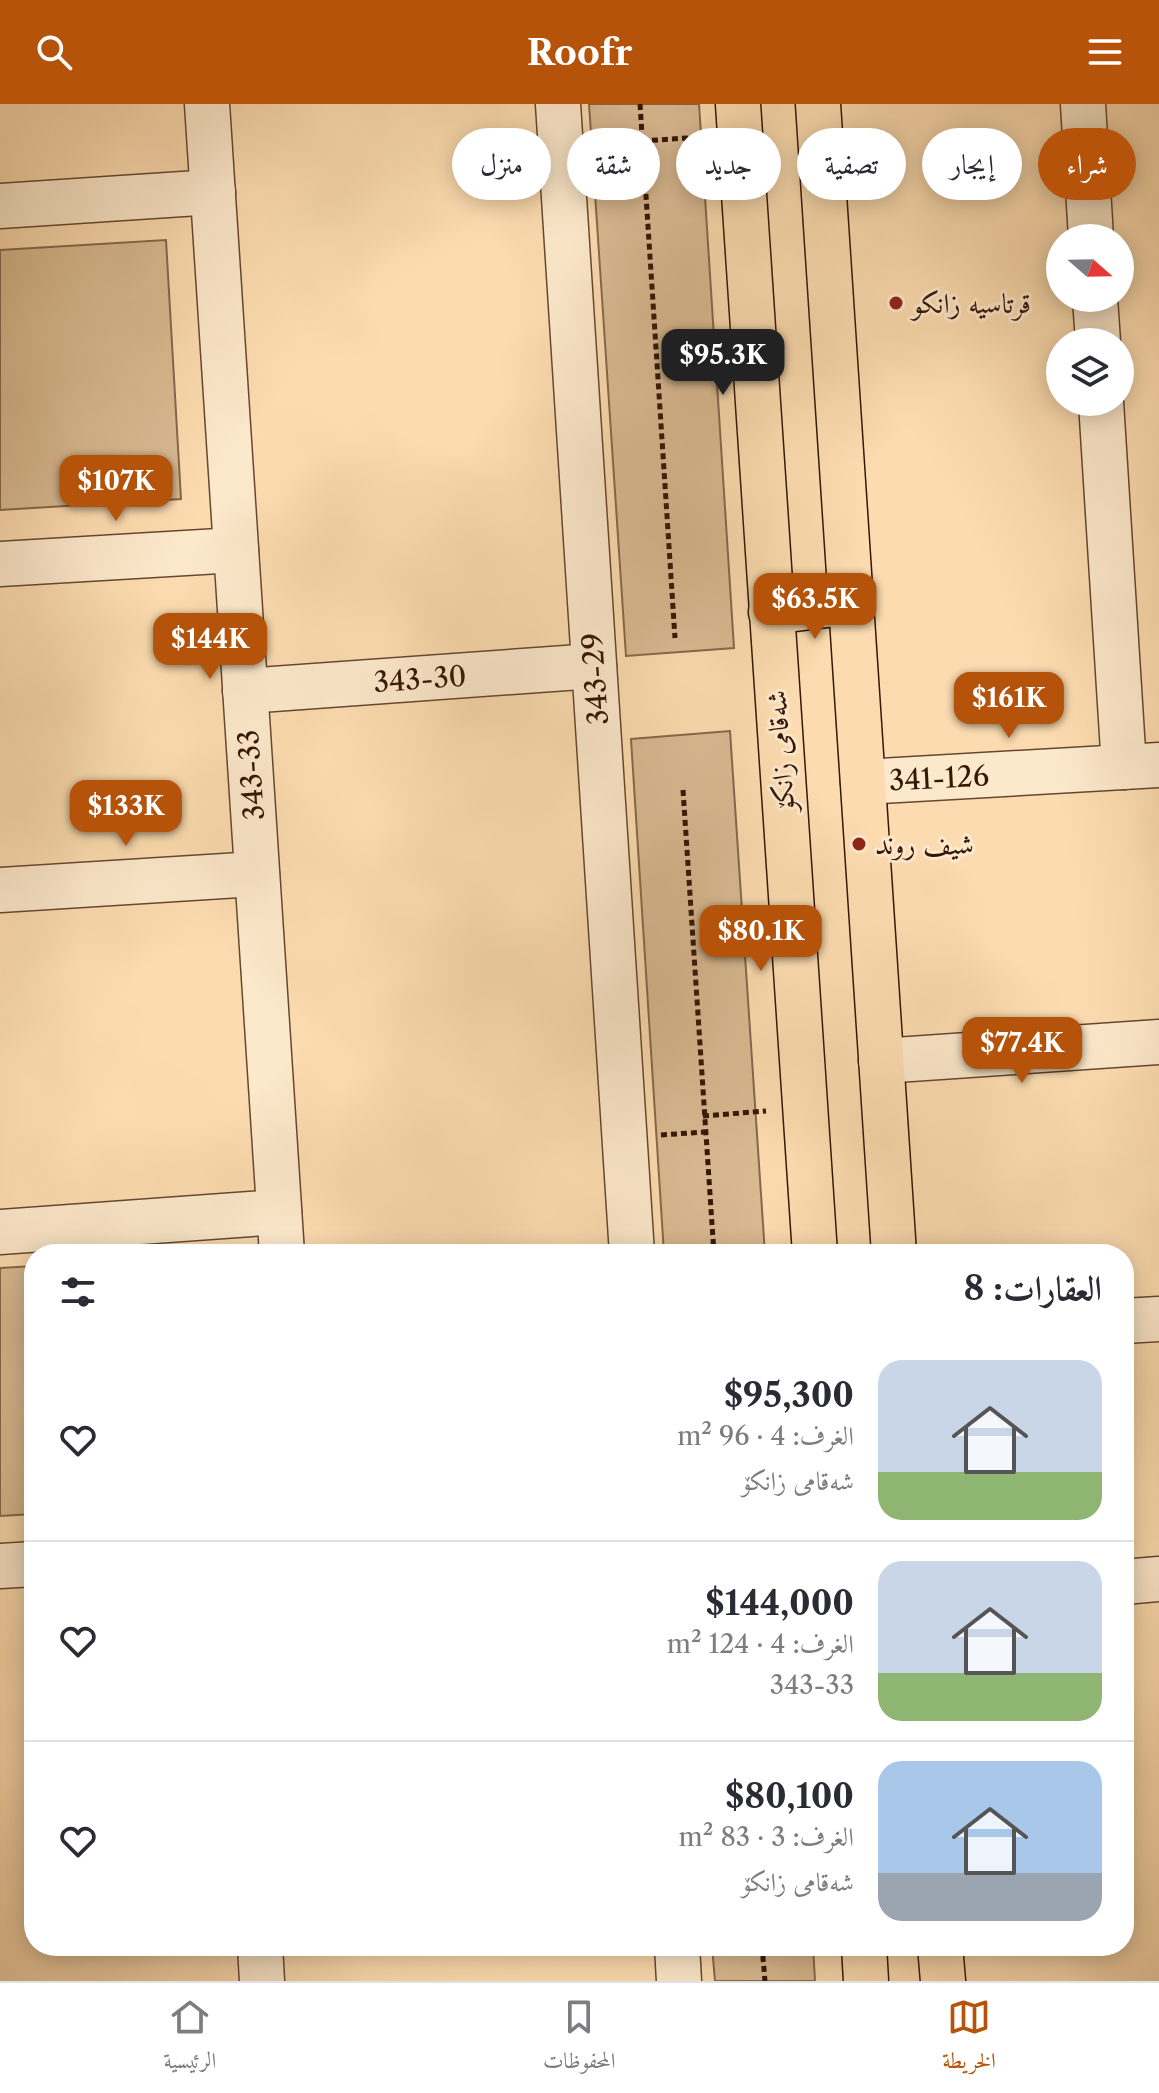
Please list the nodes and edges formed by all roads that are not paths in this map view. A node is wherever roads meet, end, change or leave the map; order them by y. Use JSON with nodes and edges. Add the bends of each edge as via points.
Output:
{"nodes":[{"id":1,"x":207,"y":104,"type":"edge"},
{"id":2,"x":558,"y":104,"type":"edge"},
{"id":3,"x":738,"y":104,"type":"edge"},
{"id":4,"x":818,"y":104,"type":"edge"},
{"id":5,"x":1083,"y":104,"type":"edge"},
{"id":6,"x":213,"y":192,"type":"junction"},
{"id":7,"x":0,"y":206,"type":"edge"},
{"id":8,"x":1090,"y":224,"type":"edge"},
{"id":9,"x":1103,"y":416,"type":"edge"},
{"id":10,"x":236,"y":550,"type":"junction"},
{"id":11,"x":0,"y":564,"type":"edge"},
{"id":12,"x":851,"y":602,"type":"junction"},
{"id":13,"x":771,"y":612,"type":"junction"},
{"id":14,"x":594,"y":666,"type":"junction"},
{"id":15,"x":245,"y":691,"type":"junction"},
{"id":16,"x":1142,"y":766,"type":"edge"},
{"id":17,"x":863,"y":782,"type":"junction"},
{"id":18,"x":257,"y":874,"type":"junction"},
{"id":19,"x":0,"y":890,"type":"edge"},
{"id":20,"x":1159,"y":1042,"type":"edge"},
{"id":21,"x":881,"y":1061,"type":"junction"},
{"id":22,"x":0,"y":1232,"type":"edge"},
{"id":23,"x":280,"y":1233,"type":"edge"},
{"id":24,"x":631,"y":1244,"type":"edge"},
{"id":25,"x":814,"y":1244,"type":"edge"},
{"id":26,"x":893,"y":1244,"type":"edge"},
{"id":27,"x":1159,"y":1319,"type":"edge"},
{"id":28,"x":1134,"y":1320,"type":"edge"},
{"id":29,"x":24,"y":1565,"type":"edge"},
{"id":30,"x":0,"y":1566,"type":"edge"},
{"id":31,"x":1159,"y":1579,"type":"edge"},
{"id":32,"x":1134,"y":1581,"type":"edge"},
{"id":33,"x":261,"y":1956,"type":"edge"},
{"id":34,"x":678,"y":1956,"type":"edge"},
{"id":35,"x":865,"y":1956,"type":"edge"},
{"id":36,"x":941,"y":1956,"type":"edge"},
{"id":37,"x":262,"y":1981,"type":"edge"},
{"id":38,"x":679,"y":1981,"type":"edge"},
{"id":39,"x":866,"y":1981,"type":"edge"},
{"id":40,"x":943,"y":1981,"type":"edge"}],
"edges":[{"from":1,"to":6,"type":"street","name":"343-33"},
{"from":2,"to":14,"type":"street","name":"343-29"},
{"from":3,"to":13,"type":"main road","name":"شەقامی زانکۆ"},
{"from":4,"to":12,"type":"main road"},
{"from":5,"to":8,"type":"street"},
{"from":6,"to":7,"type":"street"},
{"from":6,"to":10,"type":"street","name":"343-33"},
{"from":9,"to":16,"type":"street"},
{"from":10,"to":11,"type":"street"},
{"from":10,"to":15,"type":"street","name":"343-33"},
{"from":12,"to":13,"type":"main road"},
{"from":12,"to":17,"type":"main road"},
{"from":13,"to":25,"type":"main road","name":"شەقامی زانکۆ"},
{"from":14,"to":15,"type":"street","name":"343-30"},
{"from":14,"to":24,"type":"street","name":"343-29"},
{"from":15,"to":18,"type":"street","name":"343-33"},
{"from":16,"to":17,"type":"street","name":"341-126"},
{"from":17,"to":21,"type":"main road"},
{"from":18,"to":19,"type":"street"},
{"from":18,"to":23,"type":"street","name":"343-33"},
{"from":20,"to":21,"type":"street"},
{"from":21,"to":26,"type":"main road"},
{"from":22,"to":23,"type":"street"},
{"from":27,"to":28,"type":"street"},
{"from":29,"to":30,"type":"street"},
{"from":31,"to":32,"type":"street"},
{"from":33,"to":37,"type":"street"},
{"from":34,"to":38,"type":"street"},
{"from":35,"to":39,"type":"main road"},
{"from":36,"to":40,"type":"main road"}]}
